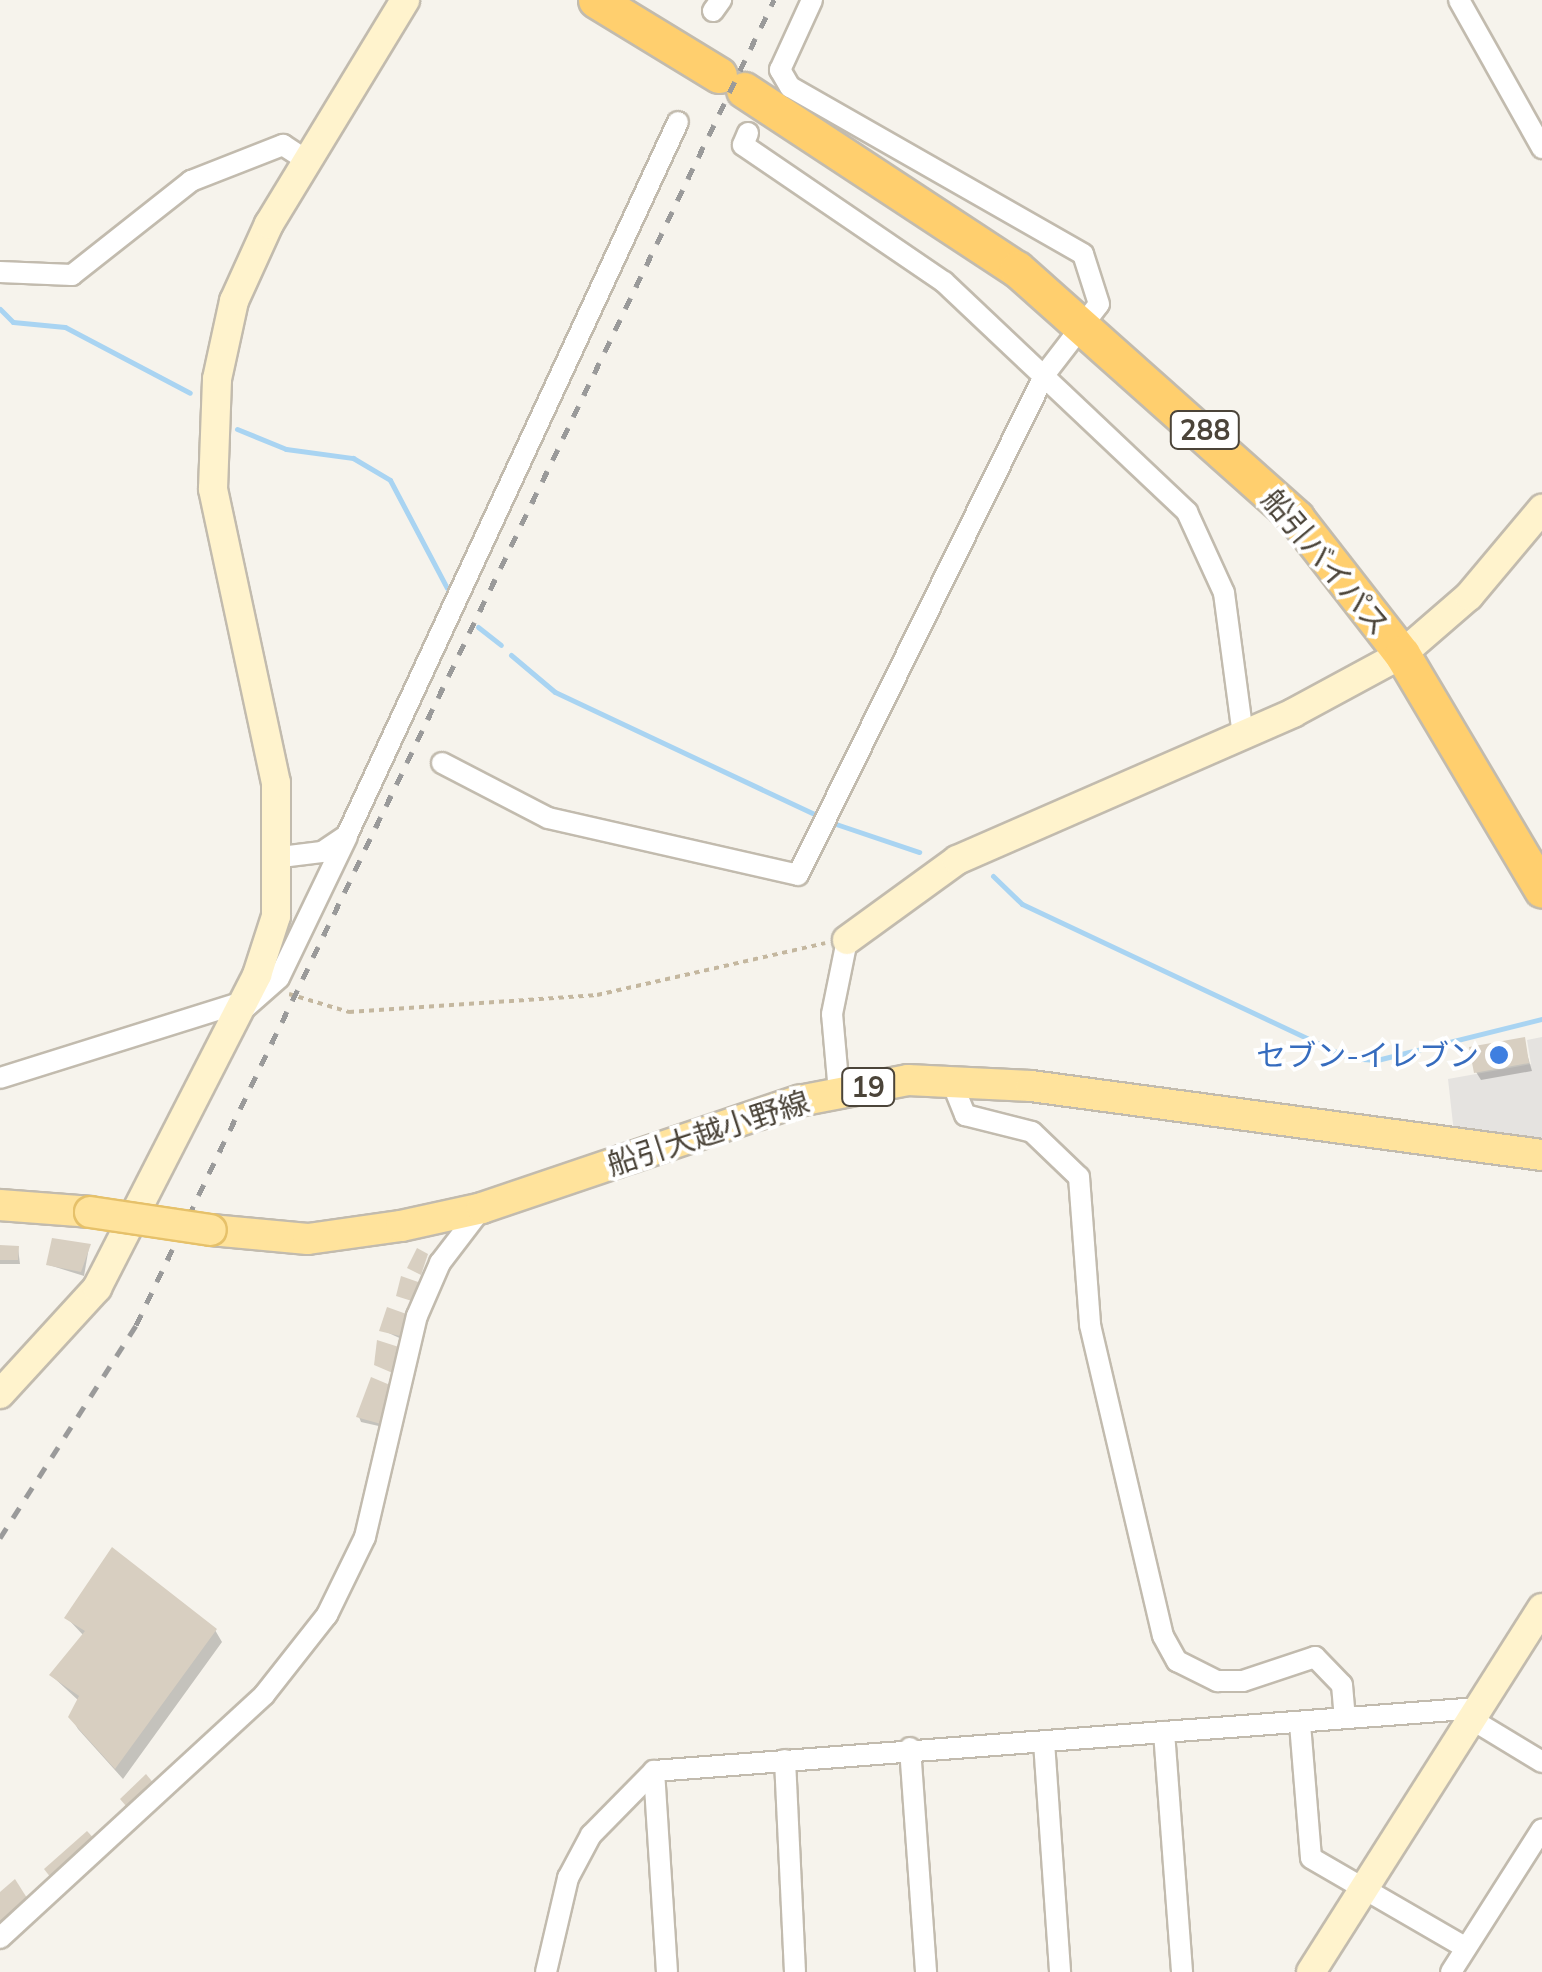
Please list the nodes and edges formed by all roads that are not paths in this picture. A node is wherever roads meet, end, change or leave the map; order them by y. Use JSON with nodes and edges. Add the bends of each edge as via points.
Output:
{"nodes":[{"id":1,"x":405,"y":0,"type":"edge"},
{"id":2,"x":596,"y":0,"type":"edge"},
{"id":3,"x":812,"y":0,"type":"edge"},
{"id":4,"x":1459,"y":0,"type":"edge"},
{"id":5,"x":678,"y":122,"type":"dead end"},
{"id":6,"x":748,"y":133,"type":"dead end"},
{"id":7,"x":1542,"y":148,"type":"edge"},
{"id":8,"x":304,"y":158,"type":"junction"},
{"id":9,"x":0,"y":272,"type":"edge"},
{"id":10,"x":1086,"y":324,"type":"junction"},
{"id":11,"x":1045,"y":374,"type":"junction"},
{"id":12,"x":1542,"y":509,"type":"edge"},
{"id":13,"x":1402,"y":654,"type":"junction"},
{"id":14,"x":1244,"y":735,"type":"junction"},
{"id":15,"x":442,"y":763,"type":"dead end"},
{"id":16,"x":348,"y":836,"type":"junction"},
{"id":17,"x":281,"y":857,"type":"junction"},
{"id":18,"x":1542,"y":890,"type":"edge"},
{"id":19,"x":847,"y":940,"type":"joint"},
{"id":20,"x":240,"y":1008,"type":"junction"},
{"id":21,"x":0,"y":1078,"type":"edge"},
{"id":22,"x":951,"y":1080,"type":"junction"},
{"id":23,"x":838,"y":1092,"type":"junction"},
{"id":24,"x":1542,"y":1155,"type":"edge"},
{"id":25,"x":0,"y":1205,"type":"edge"},
{"id":26,"x":482,"y":1208,"type":"junction"},
{"id":27,"x":0,"y":1394,"type":"edge"},
{"id":28,"x":1542,"y":1608,"type":"edge"},
{"id":29,"x":1474,"y":1713,"type":"junction"},
{"id":30,"x":1345,"y":1718,"type":"junction"},
{"id":31,"x":1300,"y":1724,"type":"junction"},
{"id":32,"x":1164,"y":1732,"type":"junction"},
{"id":33,"x":1044,"y":1742,"type":"junction"},
{"id":34,"x":910,"y":1748,"type":"junction"},
{"id":35,"x":785,"y":1760,"type":"junction"},
{"id":36,"x":1542,"y":1762,"type":"edge"},
{"id":37,"x":654,"y":1771,"type":"junction"},
{"id":38,"x":1542,"y":1829,"type":"edge"},
{"id":39,"x":1362,"y":1886,"type":"junction"},
{"id":40,"x":0,"y":1938,"type":"edge"},
{"id":41,"x":1466,"y":1948,"type":"junction"},
{"id":42,"x":546,"y":1972,"type":"edge"},
{"id":43,"x":667,"y":1972,"type":"edge"},
{"id":44,"x":795,"y":1972,"type":"edge"},
{"id":45,"x":926,"y":1972,"type":"edge"},
{"id":46,"x":1060,"y":1972,"type":"edge"},
{"id":47,"x":1182,"y":1972,"type":"edge"},
{"id":48,"x":1312,"y":1972,"type":"edge"},
{"id":49,"x":1452,"y":1972,"type":"edge"}],
"edges":[{"from":1,"to":8,"type":"street"},
{"from":2,"to":10,"type":"highway","name":"船引バイパス","number":"288","via":[[903,187]]},
{"from":3,"to":10,"type":"street","via":[[780,70],[790,87],[1083,254],[1101,286]]},
{"from":4,"to":7,"type":"street"},
{"from":5,"to":16,"type":"street"},
{"from":6,"to":11,"type":"street","via":[[744,146],[944,282]]},
{"from":8,"to":9,"type":"street","via":[[282,145],[191,181],[72,275]]},
{"from":8,"to":17,"type":"street","via":[[234,301],[210,437],[276,783]]},
{"from":10,"to":11,"type":"street"},
{"from":10,"to":13,"type":"highway","name":"船引バイパス","number":"288","via":[[1296,518]]},
{"from":11,"to":14,"type":"street","via":[[1186,512],[1207,546],[1224,593]]},
{"from":11,"to":15,"type":"street","via":[[798,875],[548,818]]},
{"from":12,"to":13,"type":"street","via":[[1470,596]]},
{"from":13,"to":14,"type":"street"},
{"from":13,"to":18,"type":"highway","name":"船引バイパス","number":"288"},
{"from":14,"to":19,"type":"street","via":[[957,860]]},
{"from":16,"to":17,"type":"street","via":[[322,852]]},
{"from":16,"to":20,"type":"street","via":[[270,986]]},
{"from":17,"to":20,"type":"street","via":[[276,916]]},
{"from":19,"to":23,"type":"street","via":[[832,1014]]},
{"from":20,"to":21,"type":"street"},
{"from":20,"to":27,"type":"street","via":[[98,1288]]},
{"from":22,"to":23,"type":"main road","name":"船引大越小野線","number":"19"},
{"from":22,"to":24,"type":"main road","name":"船引大越小野線","number":"19"},
{"from":22,"to":30,"type":"street","via":[[964,1115],[1032,1132],[1080,1178],[1090,1324],[1163,1636],[1177,1661],[1217,1681],[1244,1681],[1315,1657],[1342,1685]]},
{"from":23,"to":26,"type":"main road","name":"船引大越小野線","number":"19"},
{"from":25,"to":26,"type":"main road","name":"船引大越小野線","number":"19","bridge":true,"via":[[211,1230],[339,1237]]},
{"from":26,"to":40,"type":"street","via":[[440,1263],[417,1316],[365,1536],[326,1615],[264,1695]]},
{"from":28,"to":29,"type":"street"},
{"from":29,"to":30,"type":"street"},
{"from":29,"to":36,"type":"street"},
{"from":29,"to":39,"type":"street"},
{"from":30,"to":31,"type":"street"},
{"from":31,"to":32,"type":"street"},
{"from":31,"to":39,"type":"street","via":[[1311,1858]]},
{"from":32,"to":33,"type":"street"},
{"from":32,"to":47,"type":"street"},
{"from":33,"to":34,"type":"street"},
{"from":33,"to":46,"type":"street"},
{"from":34,"to":35,"type":"street"},
{"from":34,"to":45,"type":"street"},
{"from":35,"to":37,"type":"street"},
{"from":35,"to":44,"type":"street"},
{"from":37,"to":42,"type":"street","via":[[591,1835],[568,1878]]},
{"from":37,"to":43,"type":"street"},
{"from":38,"to":41,"type":"street"},
{"from":39,"to":41,"type":"street"},
{"from":39,"to":48,"type":"street"},
{"from":41,"to":49,"type":"street"}]}
